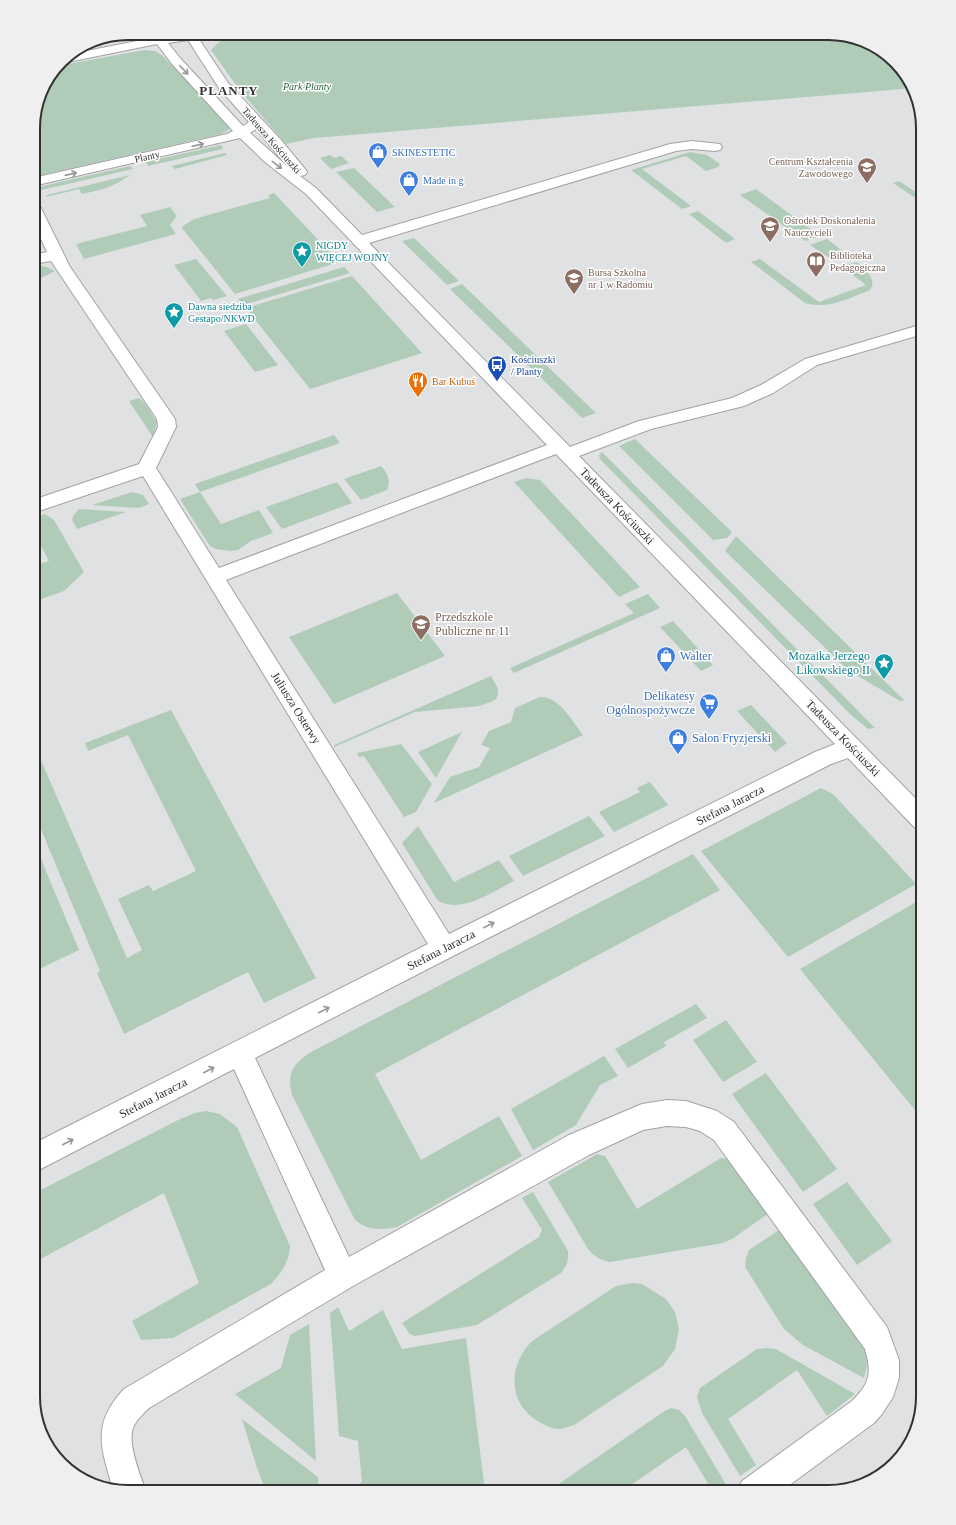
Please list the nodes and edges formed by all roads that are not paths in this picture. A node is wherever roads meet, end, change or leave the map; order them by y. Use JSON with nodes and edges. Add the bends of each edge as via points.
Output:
{"nodes":[{"id":1,"x":141,"y":40,"type":"edge"},
{"id":2,"x":160,"y":40,"type":"edge"},
{"id":3,"x":194,"y":40,"type":"edge"},
{"id":4,"x":79,"y":55,"type":"edge"},
{"id":5,"x":257,"y":122,"type":"junction"},
{"id":6,"x":242,"y":133,"type":"junction"},
{"id":7,"x":715,"y":147,"type":"dead end"},
{"id":8,"x":40,"y":180,"type":"edge"},
{"id":9,"x":311,"y":191,"type":"junction"},
{"id":10,"x":40,"y":221,"type":"edge"},
{"id":11,"x":359,"y":241,"type":"junction"},
{"id":12,"x":56,"y":255,"type":"junction"},
{"id":13,"x":40,"y":258,"type":"edge"},
{"id":14,"x":916,"y":331,"type":"edge"},
{"id":15,"x":563,"y":450,"type":"junction"},
{"id":16,"x":147,"y":468,"type":"junction"},
{"id":17,"x":40,"y":505,"type":"edge"},
{"id":18,"x":215,"y":576,"type":"junction"},
{"id":19,"x":852,"y":747,"type":"junction"},
{"id":20,"x":916,"y":814,"type":"edge"},
{"id":21,"x":444,"y":948,"type":"junction"},
{"id":22,"x":240,"y":1054,"type":"junction"},
{"id":23,"x":40,"y":1155,"type":"edge"},
{"id":24,"x":343,"y":1276,"type":"junction"},
{"id":25,"x":128,"y":1485,"type":"edge"},
{"id":26,"x":764,"y":1485,"type":"edge"}],
"edges":[{"from":1,"to":4,"type":"street"},
{"from":2,"to":6,"type":"street","name":"Tadeusza Kościuszki","one_way":true},
{"from":3,"to":5,"type":"street","name":"Tadeusza Kościuszki","via":[[223,85]]},
{"from":5,"to":6,"type":"street","name":"Planty"},
{"from":5,"to":9,"type":"street","name":"Tadeusza Kościuszki","via":[[294,164]]},
{"from":8,"to":6,"type":"street","name":"Planty","one_way":true},
{"from":6,"to":9,"type":"street","name":"Tadeusza Kościuszki","one_way":true},
{"from":7,"to":11,"type":"street","via":[[675,147]]},
{"from":9,"to":11,"type":"street","name":"Tadeusza Kościuszki"},
{"from":10,"to":12,"type":"street"},
{"from":11,"to":15,"type":"street","name":"Tadeusza Kościuszki"},
{"from":12,"to":13,"type":"street"},
{"from":12,"to":16,"type":"street","via":[[166,420],[167,427]]},
{"from":14,"to":15,"type":"street","via":[[811,362],[767,389],[738,402],[645,425]]},
{"from":15,"to":18,"type":"street"},
{"from":15,"to":19,"type":"street","name":"Tadeusza Kościuszki"},
{"from":16,"to":17,"type":"street"},
{"from":16,"to":18,"type":"street","name":"Juliusza Osterwy"},
{"from":18,"to":21,"type":"street","name":"Juliusza Osterwy"},
{"from":19,"to":20,"type":"street","name":"Tadeusza Kościuszki"},
{"from":21,"to":19,"type":"street","name":"Stefana Jaracza","one_way":true,"via":[[816,762]]},
{"from":22,"to":21,"type":"street","name":"Stefana Jaracza","one_way":true},
{"from":23,"to":22,"type":"street","name":"Stefana Jaracza","one_way":true},
{"from":22,"to":24,"type":"street"},
{"from":24,"to":25,"type":"street","via":[[138,1397],[125,1412],[118,1426],[120,1457]]},
{"from":24,"to":26,"type":"street","via":[[614,1129],[642,1117],[667,1113],[686,1114],[707,1120],[724,1131],[736,1145],[876,1338],[886,1369],[878,1396],[863,1412]]}]}
